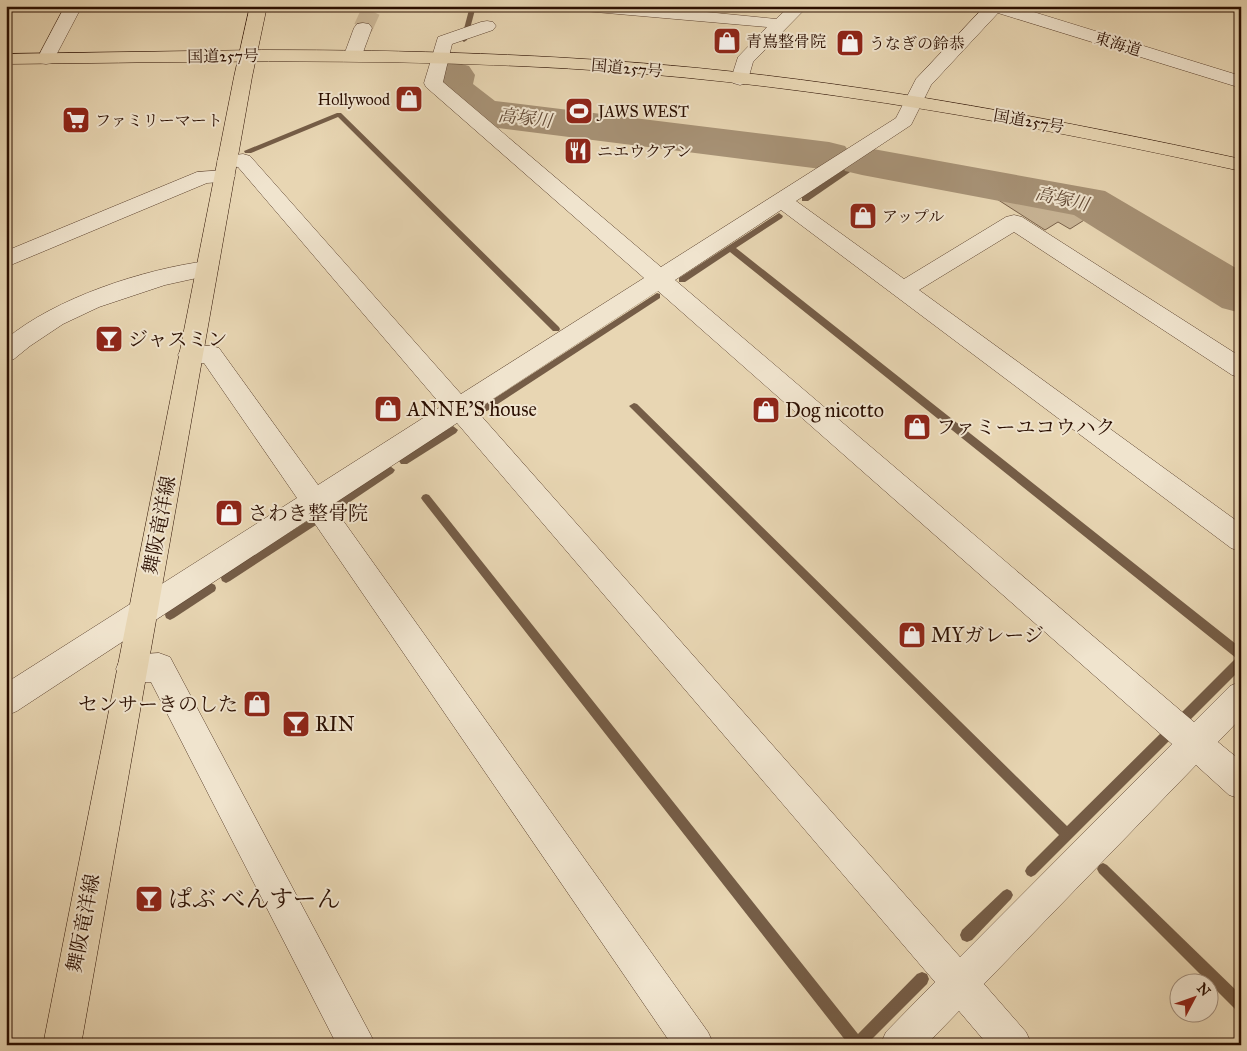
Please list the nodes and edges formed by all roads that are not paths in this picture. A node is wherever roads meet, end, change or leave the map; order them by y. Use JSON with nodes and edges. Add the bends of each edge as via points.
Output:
{"nodes":[{"id":1,"x":74,"y":6,"type":"edge"},
{"id":2,"x":259,"y":6,"type":"edge"},
{"id":3,"x":584,"y":6,"type":"edge"},
{"id":4,"x":800,"y":6,"type":"edge"},
{"id":5,"x":995,"y":6,"type":"edge"},
{"id":6,"x":779,"y":25,"type":"junction"},
{"id":7,"x":363,"y":28,"type":"tunnel mouth"},
{"id":8,"x":479,"y":29,"type":"dead end"},
{"id":9,"x":353,"y":55,"type":"junction"},
{"id":10,"x":247,"y":56,"type":"junction"},
{"id":11,"x":439,"y":57,"type":"junction"},
{"id":12,"x":6,"y":59,"type":"edge"},
{"id":13,"x":46,"y":59,"type":"junction"},
{"id":14,"x":740,"y":79,"type":"junction"},
{"id":15,"x":1241,"y":82,"type":"edge"},
{"id":16,"x":914,"y":102,"type":"junction"},
{"id":17,"x":1241,"y":165,"type":"edge"},
{"id":18,"x":226,"y":168,"type":"junction"},
{"id":19,"x":781,"y":200,"type":"junction"},
{"id":20,"x":6,"y":260,"type":"edge"},
{"id":21,"x":207,"y":269,"type":"junction"},
{"id":22,"x":659,"y":279,"type":"junction"},
{"id":23,"x":903,"y":290,"type":"junction"},
{"id":24,"x":6,"y":354,"type":"edge"},
{"id":25,"x":190,"y":355,"type":"junction"},
{"id":26,"x":1241,"y":369,"type":"edge"},
{"id":27,"x":459,"y":408,"type":"junction"},
{"id":28,"x":315,"y":502,"type":"junction"},
{"id":29,"x":1241,"y":540,"type":"edge"},
{"id":30,"x":142,"y":614,"type":"junction"},
{"id":31,"x":131,"y":670,"type":"junction"},
{"id":32,"x":1241,"y":696,"type":"edge"},
{"id":33,"x":6,"y":701,"type":"edge"},
{"id":34,"x":1195,"y":743,"type":"junction"},
{"id":35,"x":1241,"y":783,"type":"edge"},
{"id":36,"x":959,"y":983,"type":"junction"},
{"id":37,"x":62,"y":1045,"type":"edge"},
{"id":38,"x":357,"y":1045,"type":"edge"},
{"id":39,"x":695,"y":1045,"type":"edge"},
{"id":40,"x":899,"y":1045,"type":"edge"},
{"id":41,"x":1013,"y":1045,"type":"edge"}],
"edges":[{"from":1,"to":13,"type":"street"},
{"from":2,"to":10,"type":"main road","name":"舞阪竜洋線"},
{"from":3,"to":6,"type":"street"},
{"from":4,"to":6,"type":"street"},
{"from":5,"to":15,"type":"street","name":"東海道"},
{"from":5,"to":16,"type":"street","via":[[923,83]]},
{"from":6,"to":14,"type":"street","via":[[744,61]]},
{"from":7,"to":9,"type":"street"},
{"from":8,"to":11,"type":"street","via":[[444,41]]},
{"from":9,"to":10,"type":"main road","name":"国道257号"},
{"from":9,"to":11,"type":"main road","name":"国道257号"},
{"from":10,"to":13,"type":"main road","name":"国道257号"},
{"from":10,"to":18,"type":"main road","name":"舞阪竜洋線"},
{"from":11,"to":14,"type":"main road","name":"国道257号","via":[[579,64]]},
{"from":11,"to":22,"type":"street","via":[[433,83]]},
{"from":12,"to":13,"type":"main road","name":"国道257号"},
{"from":14,"to":16,"type":"main road","name":"国道257号"},
{"from":16,"to":17,"type":"main road","name":"国道257号","via":[[1059,127]]},
{"from":16,"to":19,"type":"street","via":[[904,121]]},
{"from":18,"to":20,"type":"street"},
{"from":18,"to":21,"type":"main road","name":"舞阪竜洋線"},
{"from":18,"to":27,"type":"street","via":[[243,160]]},
{"from":19,"to":22,"type":"street"},
{"from":19,"to":23,"type":"street"},
{"from":21,"to":24,"type":"street","via":[[187,271],[92,299],[39,327]]},
{"from":21,"to":25,"type":"main road","name":"舞阪竜洋線"},
{"from":22,"to":27,"type":"street"},
{"from":22,"to":34,"type":"street"},
{"from":23,"to":26,"type":"street","via":[[1014,222]]},
{"from":23,"to":29,"type":"street"},
{"from":25,"to":28,"type":"street","via":[[211,354]]},
{"from":25,"to":30,"type":"main road","name":"舞阪竜洋線"},
{"from":27,"to":28,"type":"street"},
{"from":27,"to":36,"type":"street"},
{"from":28,"to":30,"type":"street"},
{"from":28,"to":39,"type":"street"},
{"from":30,"to":31,"type":"main road","name":"舞阪竜洋線"},
{"from":30,"to":33,"type":"street"},
{"from":31,"to":37,"type":"main road","name":"舞阪竜洋線"},
{"from":31,"to":38,"type":"street","via":[[158,667]]},
{"from":32,"to":34,"type":"street"},
{"from":34,"to":35,"type":"street"},
{"from":34,"to":36,"type":"street"},
{"from":36,"to":40,"type":"street"},
{"from":36,"to":41,"type":"street"}]}
